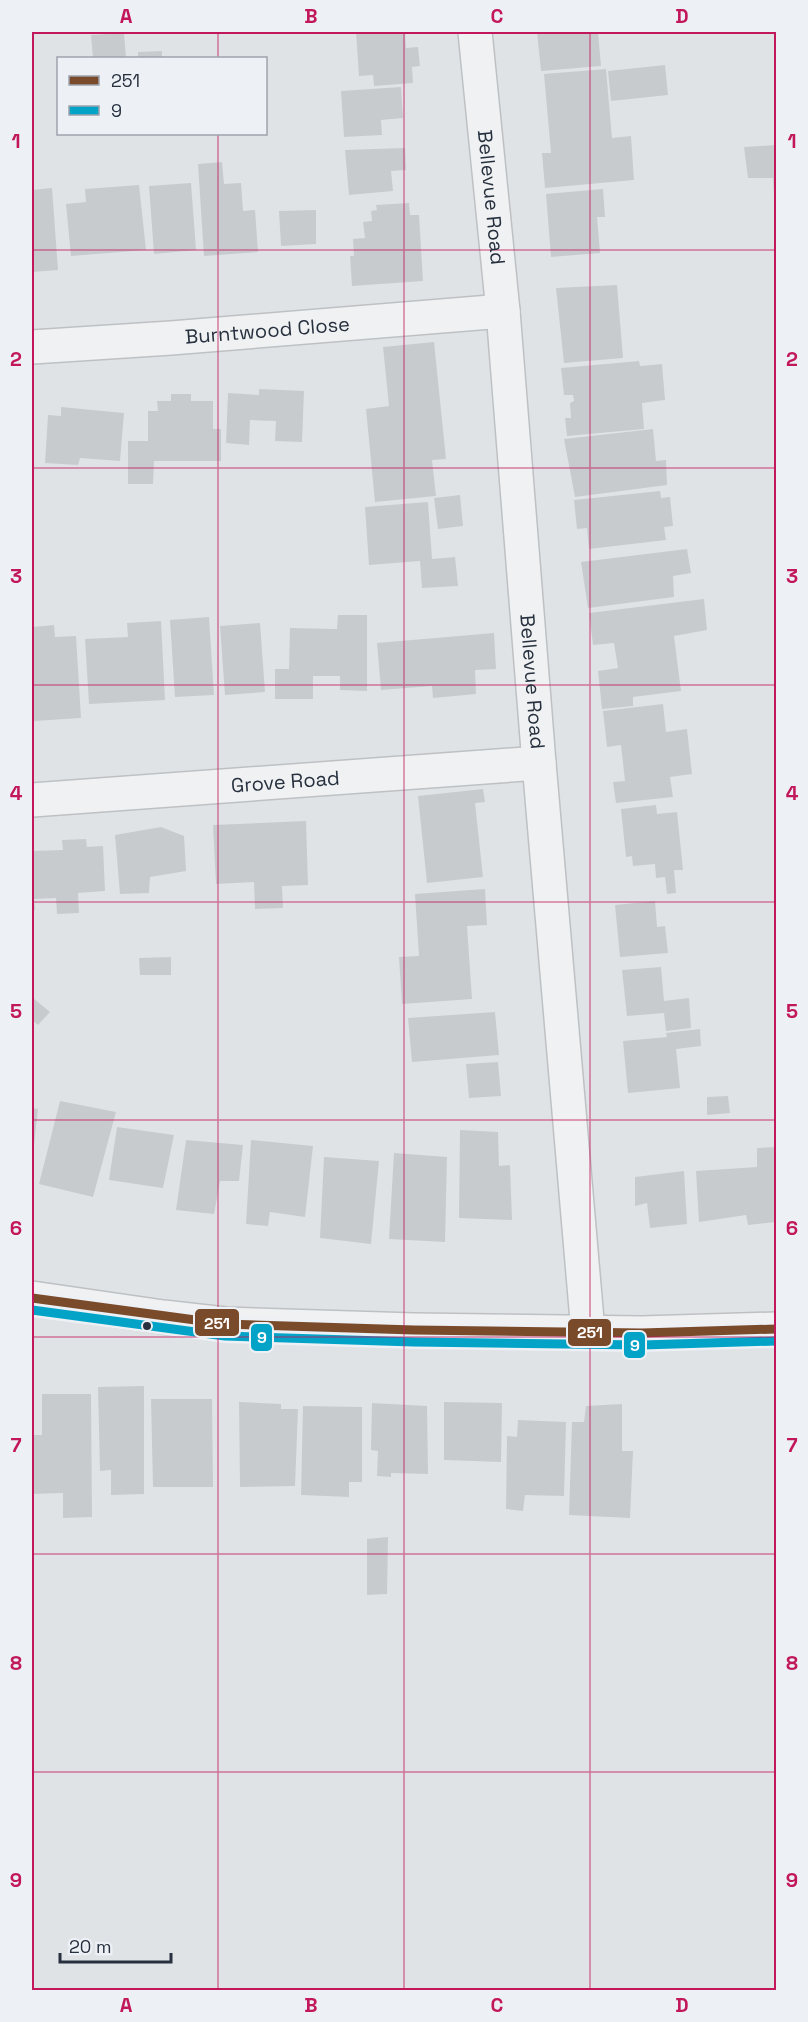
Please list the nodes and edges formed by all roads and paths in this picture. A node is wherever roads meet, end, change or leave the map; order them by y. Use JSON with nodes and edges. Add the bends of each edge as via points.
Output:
{"nodes":[{"id":1,"x":476,"y":32,"type":"edge"},
{"id":2,"x":503,"y":311,"type":"junction"},
{"id":3,"x":32,"y":347,"type":"edge"},
{"id":4,"x":539,"y":763,"type":"junction"},
{"id":5,"x":32,"y":800,"type":"edge"},
{"id":6,"x":32,"y":1298,"type":"edge"},
{"id":7,"x":777,"y":1329,"type":"edge"},
{"id":8,"x":588,"y":1332,"type":"junction"}],
"edges":[{"from":1,"to":2,"type":"street","name":"Bellevue Road"},
{"from":2,"to":3,"type":"street","name":"Burntwood Close"},
{"from":2,"to":4,"type":"street","name":"Bellevue Road"},
{"from":4,"to":5,"type":"street","name":"Grove Road"},
{"from":4,"to":8,"type":"street","name":"Bellevue Road"},
{"from":6,"to":8,"type":"street","via":[[225,1324]]},
{"from":7,"to":8,"type":"street"}]}
